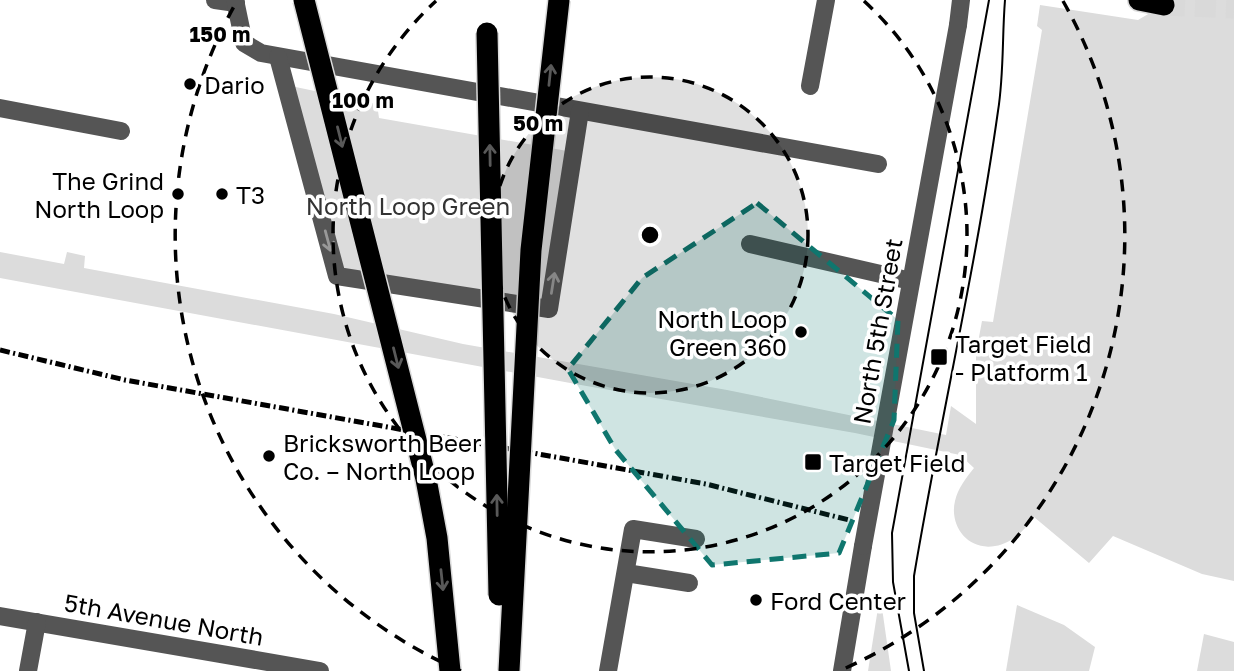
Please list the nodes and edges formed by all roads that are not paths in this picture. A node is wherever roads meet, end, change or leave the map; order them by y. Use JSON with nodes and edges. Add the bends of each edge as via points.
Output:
{"nodes":[{"id":1,"x":215,"y":0,"type":"edge"},
{"id":2,"x":304,"y":0,"type":"edge"},
{"id":3,"x":559,"y":0,"type":"edge"},
{"id":4,"x":826,"y":0,"type":"edge"},
{"id":5,"x":961,"y":0,"type":"edge"},
{"id":6,"x":1139,"y":0,"type":"edge"},
{"id":7,"x":235,"y":2,"type":"edge"},
{"id":8,"x":1164,"y":5,"type":"dead end"},
{"id":9,"x":487,"y":33,"type":"dead end"},
{"id":10,"x":278,"y":57,"type":"junction"},
{"id":11,"x":810,"y":86,"type":"dead end"},
{"id":12,"x":0,"y":108,"type":"edge"},
{"id":13,"x":580,"y":111,"type":"junction"},
{"id":14,"x":121,"y":131,"type":"dead end"},
{"id":15,"x":878,"y":164,"type":"dead end"},
{"id":16,"x":750,"y":244,"type":"dead end"},
{"id":17,"x":911,"y":281,"type":"junction"},
{"id":18,"x":696,"y":539,"type":"dead end"},
{"id":19,"x":626,"y":573,"type":"junction"},
{"id":20,"x":689,"y":583,"type":"dead end"},
{"id":21,"x":0,"y":615,"type":"edge"},
{"id":22,"x":37,"y":622,"type":"junction"},
{"id":23,"x":232,"y":663,"type":"edge"},
{"id":24,"x":28,"y":671,"type":"edge"},
{"id":25,"x":320,"y":671,"type":"edge"},
{"id":26,"x":450,"y":671,"type":"edge"},
{"id":27,"x":501,"y":671,"type":"edge"},
{"id":28,"x":509,"y":671,"type":"edge"},
{"id":29,"x":608,"y":671,"type":"edge"},
{"id":30,"x":842,"y":671,"type":"edge"}],
"edges":[{"from":1,"to":7,"type":"street"},
{"from":2,"to":26,"type":"highway","one_way":true,"bridge":true,"via":[[426,479],[437,538]]},
{"from":28,"to":3,"type":"highway","one_way":true,"bridge":true,"via":[[531,250]]},
{"from":4,"to":11,"type":"street"},
{"from":5,"to":17,"type":"street","name":"North 5th Street","bridge":true},
{"from":6,"to":8,"type":"highway"},
{"from":7,"to":10,"type":"street","via":[[244,43]]},
{"from":27,"to":9,"type":"highway","one_way":true,"bridge":true},
{"from":10,"to":13,"type":"street"},
{"from":10,"to":13,"type":"street","one_way":true,"via":[[337,276],[549,309]]},
{"from":12,"to":14,"type":"street"},
{"from":13,"to":15,"type":"street"},
{"from":16,"to":17,"type":"street"},
{"from":17,"to":30,"type":"street","name":"North 5th Street","bridge":true},
{"from":18,"to":19,"type":"street","via":[[633,529]]},
{"from":19,"to":20,"type":"street"},
{"from":19,"to":29,"type":"street"},
{"from":21,"to":22,"type":"street","name":"5th Avenue North"},
{"from":22,"to":23,"type":"street","name":"5th Avenue North"},
{"from":22,"to":24,"type":"street"},
{"from":23,"to":25,"type":"street","name":"5th Avenue North"}]}
